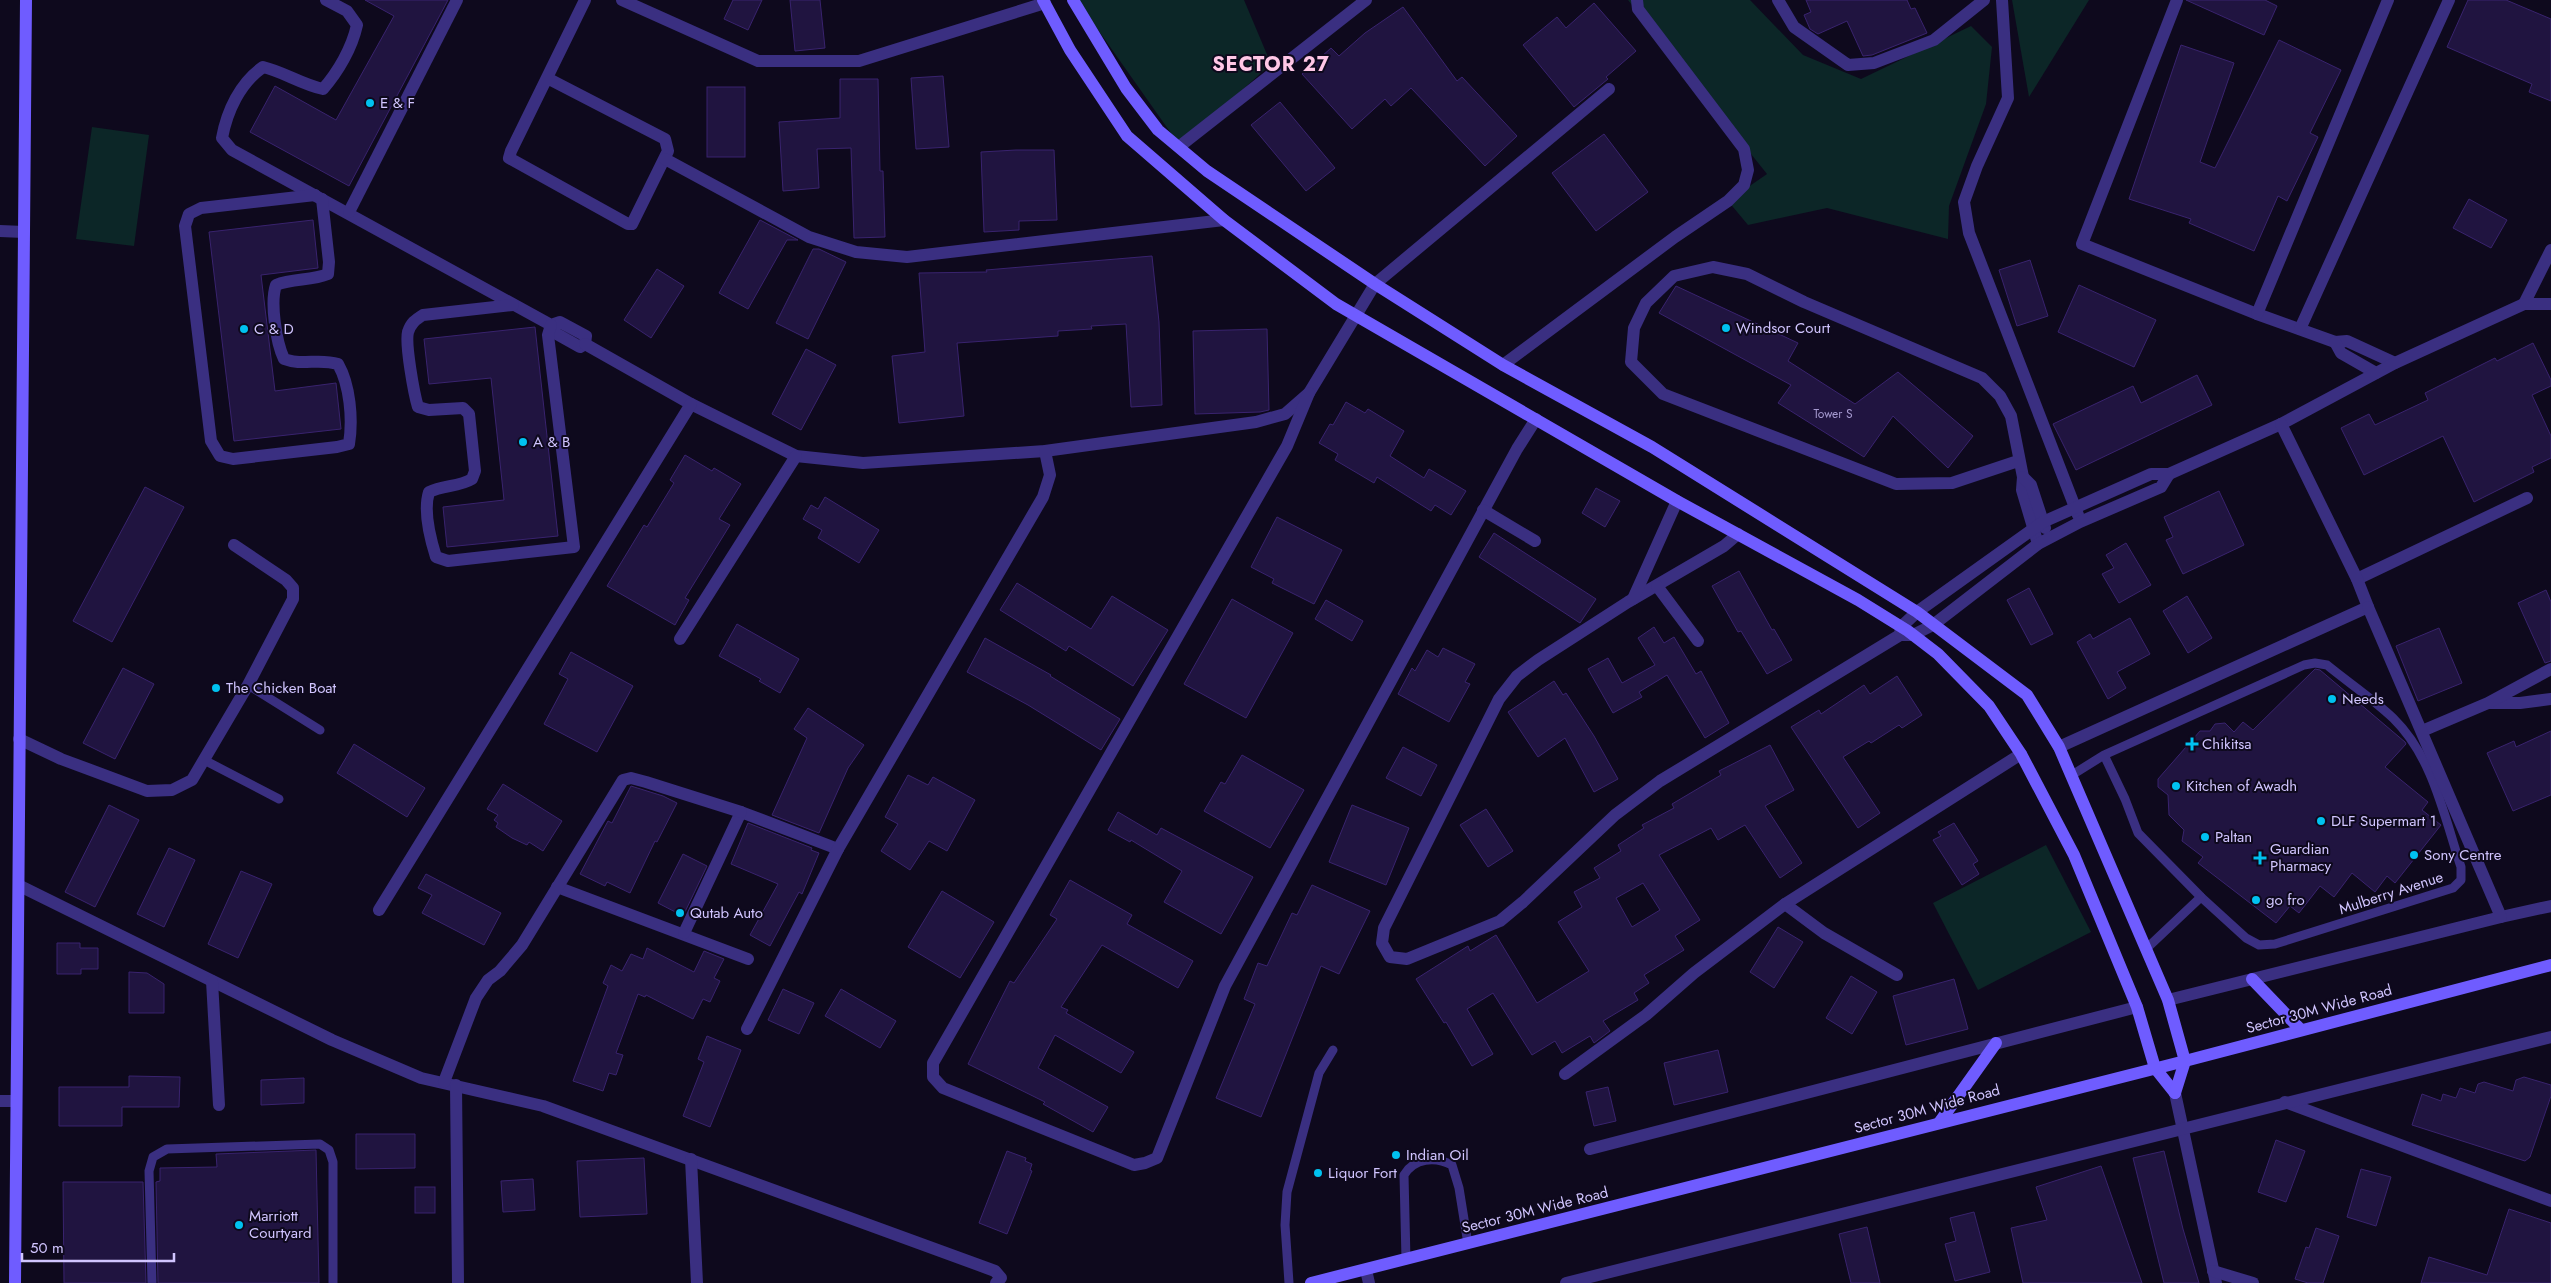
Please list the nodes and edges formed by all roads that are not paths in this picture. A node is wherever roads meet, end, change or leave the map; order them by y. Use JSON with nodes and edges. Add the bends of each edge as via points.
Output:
{"nodes":[{"id":1,"x":26,"y":0,"type":"edge"},
{"id":2,"x":326,"y":0,"type":"edge"},
{"id":3,"x":457,"y":0,"type":"edge"},
{"id":4,"x":585,"y":0,"type":"edge"},
{"id":5,"x":622,"y":0,"type":"edge"},
{"id":6,"x":1073,"y":0,"type":"edge"},
{"id":7,"x":1366,"y":0,"type":"edge"},
{"id":8,"x":1637,"y":0,"type":"edge"},
{"id":9,"x":1778,"y":0,"type":"edge"},
{"id":10,"x":1984,"y":0,"type":"edge"},
{"id":11,"x":2002,"y":0,"type":"edge"},
{"id":12,"x":2177,"y":0,"type":"edge"},
{"id":13,"x":2388,"y":0,"type":"edge"},
{"id":14,"x":2449,"y":0,"type":"edge"},
{"id":15,"x":1044,"y":2,"type":"edge"},
{"id":16,"x":547,"y":78,"type":"junction"},
{"id":17,"x":1609,"y":89,"type":"dead end"},
{"id":18,"x":1180,"y":146,"type":"junction"},
{"id":19,"x":665,"y":159,"type":"junction"},
{"id":20,"x":318,"y":197,"type":"junction"},
{"id":21,"x":349,"y":212,"type":"junction"},
{"id":22,"x":1224,"y":220,"type":"junction"},
{"id":23,"x":0,"y":232,"type":"edge"},
{"id":24,"x":24,"y":232,"type":"junction"},
{"id":25,"x":2551,"y":250,"type":"edge"},
{"id":26,"x":1375,"y":284,"type":"junction"},
{"id":27,"x":2524,"y":304,"type":"junction"},
{"id":28,"x":2551,"y":304,"type":"edge"},
{"id":29,"x":513,"y":305,"type":"junction"},
{"id":30,"x":2257,"y":314,"type":"junction"},
{"id":31,"x":1355,"y":315,"type":"junction"},
{"id":32,"x":551,"y":324,"type":"junction"},
{"id":33,"x":2300,"y":329,"type":"junction"},
{"id":34,"x":2335,"y":342,"type":"junction"},
{"id":35,"x":2395,"y":363,"type":"junction"},
{"id":36,"x":1503,"y":365,"type":"junction"},
{"id":37,"x":2376,"y":373,"type":"junction"},
{"id":38,"x":1309,"y":393,"type":"junction"},
{"id":39,"x":691,"y":404,"type":"junction"},
{"id":40,"x":1536,"y":419,"type":"junction"},
{"id":41,"x":2281,"y":424,"type":"junction"},
{"id":42,"x":1044,"y":451,"type":"junction"},
{"id":43,"x":796,"y":456,"type":"junction"},
{"id":44,"x":2018,"y":461,"type":"junction"},
{"id":45,"x":2169,"y":474,"type":"junction"},
{"id":46,"x":2526,"y":498,"type":"dead end"},
{"id":47,"x":1676,"y":501,"type":"junction"},
{"id":48,"x":2075,"y":508,"type":"junction"},
{"id":49,"x":1483,"y":510,"type":"junction"},
{"id":50,"x":2080,"y":522,"type":"junction"},
{"id":51,"x":2037,"y":525,"type":"junction"},
{"id":52,"x":1738,"y":534,"type":"junction"},
{"id":53,"x":2050,"y":538,"type":"junction"},
{"id":54,"x":1535,"y":542,"type":"dead end"},
{"id":55,"x":2038,"y":544,"type":"junction"},
{"id":56,"x":234,"y":545,"type":"dead end"},
{"id":57,"x":2357,"y":579,"type":"junction"},
{"id":58,"x":1657,"y":586,"type":"junction"},
{"id":59,"x":1633,"y":599,"type":"junction"},
{"id":60,"x":2368,"y":606,"type":"junction"},
{"id":61,"x":1917,"y":612,"type":"junction"},
{"id":62,"x":1933,"y":625,"type":"junction"},
{"id":63,"x":1900,"y":631,"type":"junction"},
{"id":64,"x":1913,"y":635,"type":"junction"},
{"id":65,"x":680,"y":639,"type":"dead end"},
{"id":66,"x":1698,"y":641,"type":"dead end"},
{"id":67,"x":2551,"y":669,"type":"edge"},
{"id":68,"x":248,"y":685,"type":"junction"},
{"id":69,"x":2551,"y":699,"type":"edge"},
{"id":70,"x":2488,"y":702,"type":"junction"},
{"id":71,"x":320,"y":730,"type":"dead end"},
{"id":72,"x":2422,"y":731,"type":"junction"},
{"id":73,"x":19,"y":739,"type":"junction"},
{"id":74,"x":2059,"y":747,"type":"junction"},
{"id":75,"x":2021,"y":754,"type":"junction"},
{"id":76,"x":2104,"y":755,"type":"junction"},
{"id":77,"x":204,"y":760,"type":"junction"},
{"id":78,"x":2072,"y":775,"type":"junction"},
{"id":79,"x":278,"y":799,"type":"dead end"},
{"id":80,"x":742,"y":812,"type":"junction"},
{"id":81,"x":838,"y":849,"type":"junction"},
{"id":82,"x":20,"y":886,"type":"junction"},
{"id":83,"x":557,"y":888,"type":"junction"},
{"id":84,"x":2201,"y":897,"type":"junction"},
{"id":85,"x":1785,"y":904,"type":"junction"},
{"id":86,"x":2551,"y":906,"type":"edge"},
{"id":87,"x":378,"y":910,"type":"dead end"},
{"id":88,"x":2501,"y":917,"type":"junction"},
{"id":89,"x":684,"y":933,"type":"junction"},
{"id":90,"x":2146,"y":950,"type":"junction"},
{"id":91,"x":748,"y":959,"type":"dead end"},
{"id":92,"x":2551,"y":965,"type":"edge"},
{"id":93,"x":1897,"y":975,"type":"dead end"},
{"id":94,"x":2252,"y":979,"type":"junction"},
{"id":95,"x":212,"y":981,"type":"junction"},
{"id":96,"x":2168,"y":1000,"type":"junction"},
{"id":97,"x":2136,"y":1007,"type":"junction"},
{"id":98,"x":747,"y":1029,"type":"dead end"},
{"id":99,"x":2301,"y":1030,"type":"junction"},
{"id":100,"x":2551,"y":1037,"type":"edge"},
{"id":101,"x":1996,"y":1044,"type":"junction"},
{"id":102,"x":1333,"y":1050,"type":"dead end"},
{"id":103,"x":2185,"y":1061,"type":"junction"},
{"id":104,"x":2155,"y":1068,"type":"junction"},
{"id":105,"x":1565,"y":1074,"type":"dead end"},
{"id":106,"x":450,"y":1083,"type":"junction"},
{"id":107,"x":2175,"y":1093,"type":"junction"},
{"id":108,"x":0,"y":1101,"type":"edge"},
{"id":109,"x":15,"y":1101,"type":"junction"},
{"id":110,"x":2285,"y":1102,"type":"junction"},
{"id":111,"x":219,"y":1105,"type":"dead end"},
{"id":112,"x":1939,"y":1123,"type":"junction"},
{"id":113,"x":2182,"y":1129,"type":"junction"},
{"id":114,"x":1590,"y":1149,"type":"dead end"},
{"id":115,"x":690,"y":1159,"type":"junction"},
{"id":116,"x":2551,"y":1201,"type":"edge"},
{"id":117,"x":1468,"y":1244,"type":"junction"},
{"id":118,"x":1406,"y":1260,"type":"junction"},
{"id":119,"x":1366,"y":1270,"type":"junction"},
{"id":120,"x":2214,"y":1277,"type":"edge"},
{"id":121,"x":1585,"y":1280,"type":"edge"},
{"id":122,"x":15,"y":1283,"type":"edge"},
{"id":123,"x":152,"y":1283,"type":"edge"},
{"id":124,"x":334,"y":1283,"type":"edge"},
{"id":125,"x":458,"y":1283,"type":"edge"},
{"id":126,"x":697,"y":1283,"type":"edge"},
{"id":127,"x":996,"y":1283,"type":"edge"},
{"id":128,"x":1289,"y":1283,"type":"edge"},
{"id":129,"x":1311,"y":1283,"type":"edge"},
{"id":130,"x":1368,"y":1283,"type":"edge"},
{"id":131,"x":1566,"y":1283,"type":"edge"},
{"id":132,"x":2253,"y":1283,"type":"edge"}],
"edges":[{"from":1,"to":24,"type":"street"},
{"from":2,"to":20,"type":"street","via":[[347,11],[357,25],[354,38],[333,77],[323,89],[263,67],[248,77],[225,119],[222,138],[232,150]]},
{"from":3,"to":21,"type":"street"},
{"from":4,"to":16,"type":"street"},
{"from":5,"to":15,"type":"street","via":[[758,61],[859,61]]},
{"from":6,"to":18,"type":"street","via":[[1126,88],[1158,130]]},
{"from":7,"to":18,"type":"street"},
{"from":8,"to":36,"type":"street","via":[[1638,8],[1744,149],[1748,170],[1744,185],[1728,201]]},
{"from":9,"to":10,"type":"street","via":[[1794,27],[1848,65],[1874,63],[1934,40]]},
{"from":11,"to":48,"type":"street","via":[[2008,98],[1964,202],[1969,233]]},
{"from":12,"to":30,"type":"street","via":[[2082,244]]},
{"from":13,"to":30,"type":"street"},
{"from":14,"to":33,"type":"street"},
{"from":15,"to":22,"type":"street","via":[[1070,50],[1127,136]]},
{"from":16,"to":19,"type":"street","via":[[665,139],[668,151]]},
{"from":16,"to":19,"type":"street","via":[[509,158],[628,224],[634,222]]},
{"from":17,"to":26,"type":"street"},
{"from":18,"to":26,"type":"street","via":[[1207,171]]},
{"from":19,"to":22,"type":"street","via":[[809,237],[856,252],[907,258]]},
{"from":20,"to":20,"type":"street","via":[[329,262],[328,274],[276,285],[273,294],[280,350],[284,359],[295,363],[324,360],[338,364],[345,376],[351,430],[349,444],[338,448],[233,459],[220,456],[211,441],[185,226],[189,214],[201,208]]},
{"from":20,"to":21,"type":"street"},
{"from":21,"to":29,"type":"street"},
{"from":22,"to":31,"type":"street"},
{"from":23,"to":24,"type":"street"},
{"from":24,"to":73,"type":"street"},
{"from":25,"to":27,"type":"street"},
{"from":26,"to":31,"type":"street"},
{"from":26,"to":36,"type":"street"},
{"from":27,"to":28,"type":"street"},
{"from":27,"to":35,"type":"street"},
{"from":29,"to":32,"type":"street"},
{"from":29,"to":32,"type":"street","via":[[423,315],[413,321],[407,334],[418,407],[429,410],[463,408],[469,414],[475,471],[472,480],[438,487],[429,492],[426,500],[436,557],[448,561],[574,547],[548,335]]},
{"from":30,"to":33,"type":"street"},
{"from":31,"to":38,"type":"street"},
{"from":31,"to":40,"type":"street"},
{"from":32,"to":39,"type":"street","via":[[560,322],[586,336],[585,344]]},
{"from":33,"to":34,"type":"street"},
{"from":34,"to":35,"type":"street","via":[[2347,341]]},
{"from":34,"to":37,"type":"street","via":[[2341,353]]},
{"from":35,"to":37,"type":"street"},
{"from":36,"to":61,"type":"street","via":[[1652,448]]},
{"from":37,"to":41,"type":"street"},
{"from":38,"to":42,"type":"street","via":[[1285,414],[1256,422]]},
{"from":38,"to":49,"type":"street","via":[[1287,446],[933,1063],[934,1077],[943,1088],[1134,1165],[1157,1158],[1225,986]]},
{"from":39,"to":43,"type":"street"},
{"from":39,"to":87,"type":"street"},
{"from":40,"to":47,"type":"street"},
{"from":40,"to":49,"type":"street"},
{"from":41,"to":45,"type":"street"},
{"from":41,"to":57,"type":"street"},
{"from":42,"to":43,"type":"street","via":[[863,463]]},
{"from":42,"to":81,"type":"street","via":[[1050,476],[1043,497]]},
{"from":43,"to":65,"type":"street"},
{"from":44,"to":44,"type":"street","via":[[2011,416],[2000,396],[1982,378],[1804,302],[1747,274],[1713,267],[1674,276],[1646,303],[1634,328],[1631,362],[1664,394],[1896,484],[1952,483]]},
{"from":44,"to":51,"type":"street","via":[[2023,477],[2022,490]]},
{"from":45,"to":48,"type":"street","via":[[2151,474]]},
{"from":45,"to":50,"type":"street","via":[[2161,487]]},
{"from":46,"to":57,"type":"street"},
{"from":47,"to":52,"type":"street"},
{"from":47,"to":59,"type":"street"},
{"from":48,"to":50,"type":"street"},
{"from":48,"to":51,"type":"street"},
{"from":49,"to":54,"type":"street"},
{"from":50,"to":53,"type":"street"},
{"from":51,"to":53,"type":"street"},
{"from":51,"to":55,"type":"street"},
{"from":51,"to":61,"type":"street"},
{"from":52,"to":58,"type":"street","via":[[1724,546]]},
{"from":52,"to":63,"type":"street","via":[[1858,600]]},
{"from":53,"to":55,"type":"street"},
{"from":55,"to":62,"type":"street"},
{"from":56,"to":68,"type":"street","via":[[293,588],[293,599]]},
{"from":57,"to":60,"type":"street"},
{"from":58,"to":59,"type":"street"},
{"from":58,"to":66,"type":"street"},
{"from":59,"to":63,"type":"street","via":[[1538,660],[1517,676],[1499,699],[1384,928],[1382,943],[1390,956],[1407,959],[1500,921],[1615,815],[1660,781]]},
{"from":60,"to":72,"type":"street"},
{"from":60,"to":74,"type":"street"},
{"from":61,"to":62,"type":"street"},
{"from":61,"to":63,"type":"street"},
{"from":62,"to":64,"type":"street"},
{"from":62,"to":74,"type":"street","via":[[2027,695]]},
{"from":63,"to":64,"type":"street"},
{"from":64,"to":75,"type":"street","via":[[1938,654],[1990,706]]},
{"from":67,"to":70,"type":"street"},
{"from":68,"to":71,"type":"lane"},
{"from":68,"to":77,"type":"street"},
{"from":69,"to":70,"type":"street","via":[[2520,703]]},
{"from":70,"to":72,"type":"street"},
{"from":72,"to":88,"type":"street"},
{"from":73,"to":77,"type":"street","via":[[147,791],[172,790],[192,780]]},
{"from":73,"to":82,"type":"street"},
{"from":74,"to":78,"type":"street"},
{"from":75,"to":85,"type":"street"},
{"from":75,"to":97,"type":"street","via":[[2074,855]]},
{"from":76,"to":78,"type":"lane","name":"Mulberry Avenue"},
{"from":76,"to":84,"type":"lane","name":"Mulberry Avenue","via":[[2138,833]]},
{"from":76,"to":84,"type":"lane","name":"Mulberry Avenue","via":[[2304,665],[2316,663],[2327,666],[2394,719],[2415,746],[2429,772],[2461,867],[2461,880],[2453,888],[2275,944],[2260,945],[2246,938]]},
{"from":77,"to":79,"type":"lane"},
{"from":78,"to":90,"type":"street"},
{"from":80,"to":81,"type":"street"},
{"from":80,"to":83,"type":"street","via":[[646,782],[631,778],[623,780]]},
{"from":80,"to":89,"type":"street"},
{"from":81,"to":98,"type":"street"},
{"from":82,"to":95,"type":"street"},
{"from":82,"to":109,"type":"street"},
{"from":83,"to":89,"type":"street"},
{"from":83,"to":106,"type":"street","via":[[522,945],[488,980],[476,998]]},
{"from":84,"to":90,"type":"lane"},
{"from":85,"to":93,"type":"street","via":[[1824,933]]},
{"from":85,"to":105,"type":"street","via":[[1694,973],[1646,1015]]},
{"from":86,"to":88,"type":"street"},
{"from":88,"to":94,"type":"street"},
{"from":89,"to":91,"type":"street"},
{"from":90,"to":96,"type":"street"},
{"from":92,"to":99,"type":"street","name":"Sector 30M Wide Road"},
{"from":94,"to":96,"type":"street"},
{"from":94,"to":99,"type":"street"},
{"from":95,"to":106,"type":"street","via":[[332,1040],[420,1078]]},
{"from":95,"to":111,"type":"street"},
{"from":96,"to":103,"type":"street"},
{"from":97,"to":101,"type":"street"},
{"from":97,"to":104,"type":"street"},
{"from":99,"to":103,"type":"street","name":"Sector 30M Wide Road"},
{"from":100,"to":110,"type":"street"},
{"from":101,"to":112,"type":"street"},
{"from":101,"to":114,"type":"street"},
{"from":102,"to":128,"type":"lane","via":[[1319,1073],[1287,1192],[1285,1225]]},
{"from":103,"to":104,"type":"street","name":"Sector 30M Wide Road"},
{"from":103,"to":107,"type":"street"},
{"from":104,"to":107,"type":"street"},
{"from":104,"to":112,"type":"street","name":"Sector 30M Wide Road"},
{"from":106,"to":115,"type":"street","via":[[543,1106]]},
{"from":106,"to":125,"type":"street"},
{"from":107,"to":113,"type":"street"},
{"from":108,"to":109,"type":"street"},
{"from":109,"to":122,"type":"street"},
{"from":110,"to":113,"type":"street"},
{"from":110,"to":116,"type":"street"},
{"from":112,"to":117,"type":"street","name":"Sector 30M Wide Road"},
{"from":113,"to":120,"type":"street"},
{"from":113,"to":121,"type":"street"},
{"from":115,"to":126,"type":"street"},
{"from":115,"to":127,"type":"street","via":[[995,1271],[1001,1278]]},
{"from":117,"to":118,"type":"street","name":"Sector 30M Wide Road"},
{"from":117,"to":118,"type":"lane","via":[[1452,1165],[1431,1159],[1418,1161],[1409,1166],[1404,1175]]},
{"from":118,"to":119,"type":"street","name":"Sector 30M Wide Road"},
{"from":119,"to":129,"type":"street","name":"Sector 30M Wide Road"},
{"from":119,"to":130,"type":"street"},
{"from":120,"to":132,"type":"street"},
{"from":121,"to":131,"type":"street"},
{"from":123,"to":124,"type":"lane","via":[[149,1171],[153,1157],[167,1149],[320,1144],[329,1150],[333,1162]]}]}
